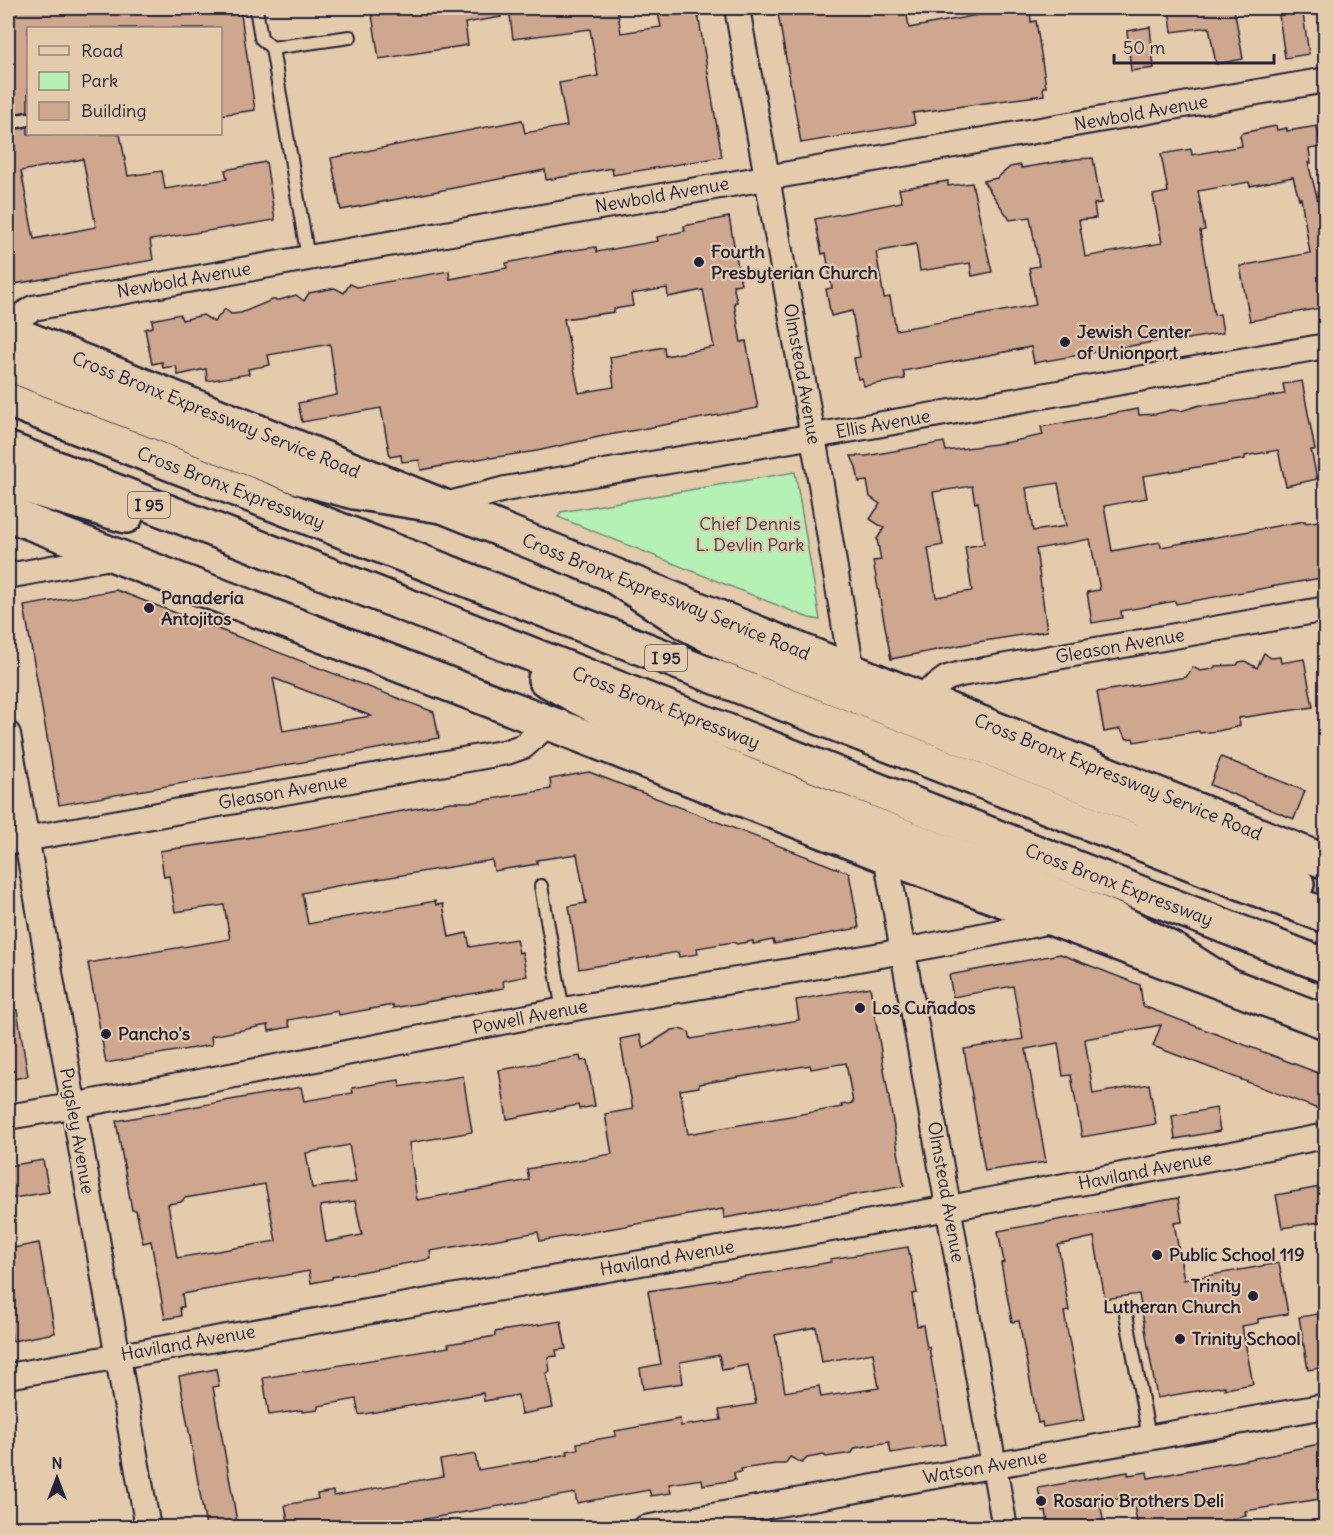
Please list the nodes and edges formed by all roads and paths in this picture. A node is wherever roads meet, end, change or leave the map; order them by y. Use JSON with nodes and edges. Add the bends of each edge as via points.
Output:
{"nodes":[{"id":1,"x":737,"y":8,"type":"edge"},
{"id":2,"x":257,"y":14,"type":"dead end"},
{"id":3,"x":350,"y":37,"type":"dead end"},
{"id":4,"x":272,"y":48,"type":"junction"},
{"id":5,"x":1326,"y":80,"type":"edge"},
{"id":6,"x":27,"y":119,"type":"edge"},
{"id":7,"x":8,"y":123,"type":"edge"},
{"id":8,"x":766,"y":177,"type":"junction"},
{"id":9,"x":308,"y":258,"type":"junction"},
{"id":10,"x":9,"y":343,"type":"edge"},
{"id":11,"x":1326,"y":346,"type":"edge"},
{"id":12,"x":8,"y":400,"type":"edge"},
{"id":13,"x":813,"y":436,"type":"junction"},
{"id":14,"x":8,"y":449,"type":"edge"},
{"id":15,"x":8,"y":481,"type":"edge"},
{"id":16,"x":441,"y":506,"type":"junction"},
{"id":17,"x":8,"y":514,"type":"edge"},
{"id":18,"x":116,"y":556,"type":"junction"},
{"id":19,"x":291,"y":560,"type":"junction"},
{"id":20,"x":8,"y":576,"type":"edge"},
{"id":21,"x":614,"y":576,"type":"junction"},
{"id":22,"x":1326,"y":609,"type":"edge"},
{"id":23,"x":436,"y":617,"type":"junction"},
{"id":24,"x":852,"y":670,"type":"junction"},
{"id":25,"x":920,"y":697,"type":"junction"},
{"id":26,"x":549,"y":723,"type":"junction"},
{"id":27,"x":8,"y":734,"type":"edge"},
{"id":28,"x":17,"y":841,"type":"edge"},
{"id":29,"x":886,"y":856,"type":"junction"},
{"id":30,"x":1326,"y":862,"type":"edge"},
{"id":31,"x":541,"y":886,"type":"dead end"},
{"id":32,"x":1326,"y":898,"type":"edge"},
{"id":33,"x":1326,"y":916,"type":"edge"},
{"id":34,"x":1054,"y":920,"type":"junction"},
{"id":35,"x":902,"y":950,"type":"junction"},
{"id":36,"x":1326,"y":966,"type":"edge"},
{"id":37,"x":1228,"y":985,"type":"junction"},
{"id":38,"x":563,"y":1011,"type":"junction"},
{"id":39,"x":1326,"y":1022,"type":"edge"},
{"id":40,"x":73,"y":1106,"type":"junction"},
{"id":41,"x":8,"y":1117,"type":"edge"},
{"id":42,"x":1326,"y":1136,"type":"edge"},
{"id":43,"x":949,"y":1208,"type":"junction"},
{"id":44,"x":1125,"y":1309,"type":"dead end"},
{"id":45,"x":118,"y":1356,"type":"junction"},
{"id":46,"x":8,"y":1376,"type":"edge"},
{"id":47,"x":1326,"y":1406,"type":"edge"},
{"id":48,"x":1149,"y":1437,"type":"junction"},
{"id":49,"x":994,"y":1465,"type":"junction"},
{"id":50,"x":148,"y":1527,"type":"edge"},
{"id":51,"x":645,"y":1527,"type":"edge"},
{"id":52,"x":1005,"y":1527,"type":"edge"}],
"edges":[{"from":1,"to":8,"type":"street","name":"Olmstead Avenue"},
{"from":2,"to":4,"type":"lane","via":[[261,38]]},
{"from":3,"to":4,"type":"lane"},
{"from":4,"to":9,"type":"lane"},
{"from":5,"to":8,"type":"street","name":"Newbold Avenue"},
{"from":6,"to":7,"type":"lane"},
{"from":8,"to":9,"type":"street","name":"Newbold Avenue"},
{"from":8,"to":13,"type":"street","name":"Olmstead Avenue"},
{"from":9,"to":10,"type":"street","name":"Newbold Avenue","via":[[33,308],[21,316]]},
{"from":10,"to":16,"type":"main road","name":"Cross Bronx Expressway Service Road","via":[[295,476],[354,492]]},
{"from":11,"to":13,"type":"street","name":"Ellis Avenue"},
{"from":12,"to":33,"type":"main road","name":"Cross Bronx Expressway","number":"I 95"},
{"from":13,"to":16,"type":"street","name":"Ellis Avenue","via":[[505,489]]},
{"from":13,"to":24,"type":"street","name":"Olmstead Avenue"},
{"from":14,"to":19,"type":"main road","name":"Cross Bronx Expressway","number":"I 95"},
{"from":15,"to":19,"type":"main road"},
{"from":16,"to":21,"type":"main road","name":"Cross Bronx Expressway Service Road"},
{"from":17,"to":18,"type":"main road"},
{"from":18,"to":20,"type":"street"},
{"from":18,"to":26,"type":"main road"},
{"from":19,"to":23,"type":"main road","name":"Cross Bronx Expressway","number":"I 95"},
{"from":21,"to":24,"type":"main road","name":"Cross Bronx Expressway Service Road"},
{"from":21,"to":32,"type":"main road","via":[[689,625],[755,658],[1140,808]]},
{"from":22,"to":25,"type":"street","name":"Gleason Avenue","via":[[961,674]]},
{"from":23,"to":36,"type":"main road","name":"Cross Bronx Expressway","number":"I 95"},
{"from":23,"to":37,"type":"main road","via":[[559,687],[657,736],[1118,921]]},
{"from":24,"to":25,"type":"main road","name":"Cross Bronx Expressway Service Road"},
{"from":25,"to":30,"type":"main road","name":"Cross Bronx Expressway Service Road"},
{"from":26,"to":28,"type":"street","name":"Gleason Avenue","via":[[524,746],[507,752]]},
{"from":26,"to":29,"type":"main road"},
{"from":27,"to":28,"type":"street","name":"Pugsley Avenue"},
{"from":28,"to":40,"type":"street","name":"Pugsley Avenue"},
{"from":29,"to":34,"type":"main road"},
{"from":29,"to":35,"type":"street","name":"Olmstead Avenue"},
{"from":31,"to":38,"type":"lane"},
{"from":34,"to":35,"type":"street","name":"Powell Avenue"},
{"from":34,"to":37,"type":"main road"},
{"from":35,"to":38,"type":"street","name":"Powell Avenue"},
{"from":35,"to":43,"type":"street","name":"Olmstead Avenue"},
{"from":37,"to":39,"type":"main road"},
{"from":38,"to":40,"type":"street","name":"Powell Avenue"},
{"from":40,"to":41,"type":"street","name":"Powell Avenue"},
{"from":40,"to":45,"type":"street","name":"Pugsley Avenue"},
{"from":42,"to":43,"type":"street","name":"Haviland Avenue"},
{"from":43,"to":45,"type":"street","name":"Haviland Avenue"},
{"from":43,"to":49,"type":"street","name":"Olmstead Avenue"},
{"from":44,"to":48,"type":"lane"},
{"from":45,"to":46,"type":"street","name":"Haviland Avenue"},
{"from":45,"to":50,"type":"street","name":"Pugsley Avenue"},
{"from":47,"to":48,"type":"street","name":"Watson Avenue"},
{"from":48,"to":49,"type":"street","name":"Watson Avenue"},
{"from":49,"to":51,"type":"street","name":"Watson Avenue"},
{"from":49,"to":52,"type":"street","name":"Olmstead Avenue"}]}
